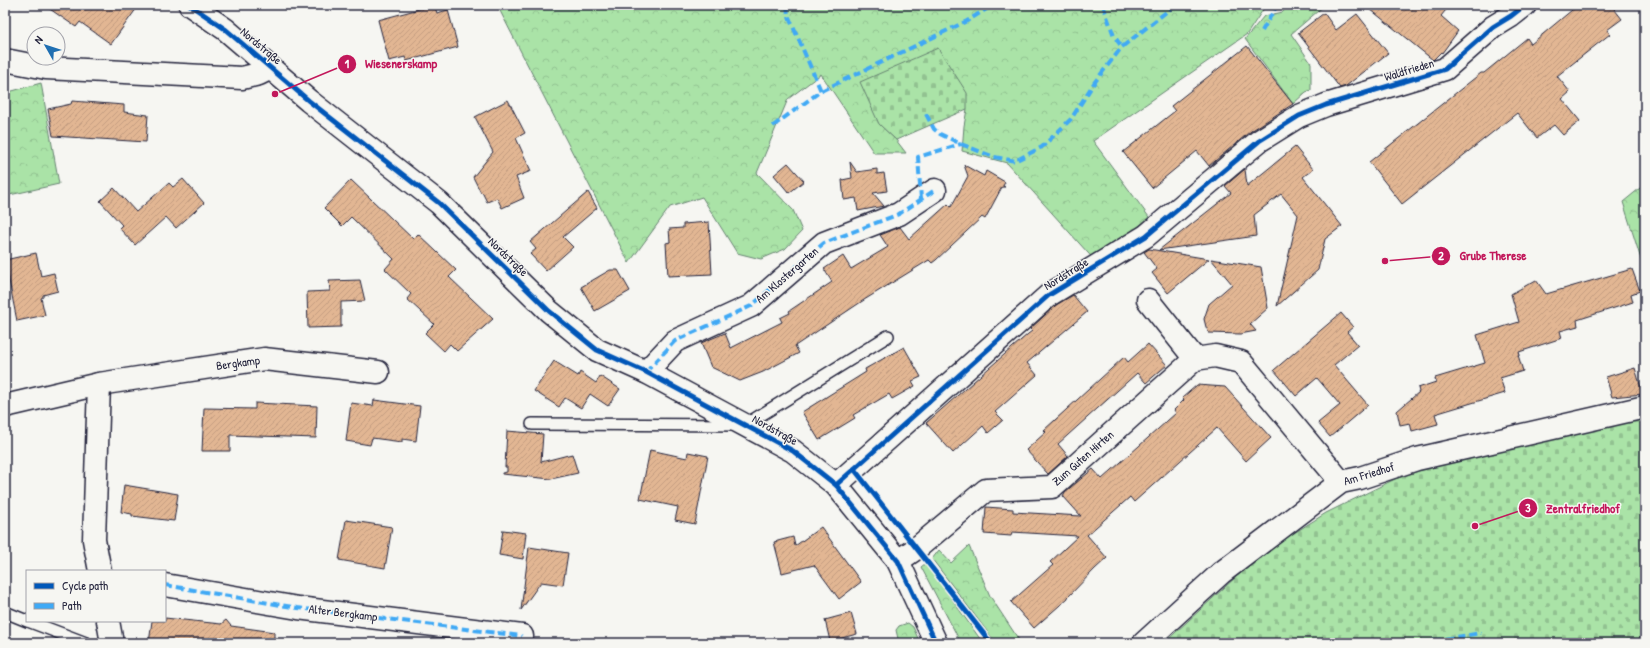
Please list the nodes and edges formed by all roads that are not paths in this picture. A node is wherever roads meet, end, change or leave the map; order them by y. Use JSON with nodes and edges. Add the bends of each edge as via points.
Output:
{"nodes":[{"id":1,"x":190,"y":5,"type":"edge"},
{"id":2,"x":1525,"y":5,"type":"edge"},
{"id":3,"x":5,"y":60,"type":"edge"},
{"id":4,"x":271,"y":68,"type":"junction"},
{"id":5,"x":1326,"y":106,"type":"joint"},
{"id":6,"x":935,"y":190,"type":"dead end"},
{"id":7,"x":1148,"y":300,"type":"dead end"},
{"id":8,"x":888,"y":336,"type":"dead end"},
{"id":9,"x":1195,"y":359,"type":"junction"},
{"id":10,"x":378,"y":372,"type":"dead end"},
{"id":11,"x":646,"y":372,"type":"junction"},
{"id":12,"x":99,"y":384,"type":"junction"},
{"id":13,"x":5,"y":406,"type":"edge"},
{"id":14,"x":1645,"y":407,"type":"edge"},
{"id":15,"x":532,"y":424,"type":"dead end"},
{"id":16,"x":745,"y":425,"type":"junction"},
{"id":17,"x":1341,"y":482,"type":"junction"},
{"id":18,"x":836,"y":485,"type":"junction"},
{"id":19,"x":898,"y":561,"type":"junction"},
{"id":20,"x":100,"y":570,"type":"edge"},
{"id":21,"x":166,"y":584,"type":"edge"},
{"id":22,"x":5,"y":612,"type":"edge"},
{"id":23,"x":26,"y":621,"type":"edge"},
{"id":24,"x":30,"y":622,"type":"edge"},
{"id":25,"x":108,"y":622,"type":"edge"},
{"id":26,"x":522,"y":636,"type":"dead end"},
{"id":27,"x":86,"y":643,"type":"edge"},
{"id":28,"x":112,"y":643,"type":"edge"},
{"id":29,"x":936,"y":643,"type":"edge"},
{"id":30,"x":1144,"y":643,"type":"edge"}],
"edges":[{"from":1,"to":4,"type":"street","name":"Nordstraße","via":[[225,29]]},
{"from":2,"to":5,"type":"street","name":"Waldfrieden","via":[[1493,27],[1445,69]]},
{"from":3,"to":4,"type":"street","via":[[46,68],[242,78]]},
{"from":4,"to":11,"type":"street","name":"Nordstraße","via":[[439,203],[549,311],[597,350]]},
{"from":5,"to":18,"type":"street","name":"Nordstraße","via":[[1299,116],[1259,141],[1146,236],[1049,296]]},
{"from":6,"to":11,"type":"street","name":"Am Klostergarten","via":[[899,214],[824,244],[751,306],[675,341]]},
{"from":7,"to":9,"type":"street"},
{"from":8,"to":16,"type":"lane"},
{"from":9,"to":17,"type":"street","via":[[1215,356],[1240,362]]},
{"from":9,"to":19,"type":"street","name":"Zum Guten Hirten","via":[[1052,487],[986,490]]},
{"from":10,"to":12,"type":"street","name":"Bergkamp","via":[[264,359]]},
{"from":11,"to":16,"type":"street","name":"Nordstraße"},
{"from":12,"to":13,"type":"street","name":"Bergkamp"},
{"from":12,"to":20,"type":"street","via":[[94,540]]},
{"from":14,"to":17,"type":"street","name":"Am Friedhof","via":[[1418,459]]},
{"from":15,"to":16,"type":"lane"},
{"from":16,"to":18,"type":"street","name":"Nordstraße","via":[[793,451]]},
{"from":17,"to":30,"type":"street","name":"Am Friedhof","via":[[1221,573]]},
{"from":18,"to":19,"type":"street","name":"Nordstraße"},
{"from":19,"to":29,"type":"street","name":"Nordstraße"},
{"from":21,"to":26,"type":"street","name":"Alter Bergkamp","via":[[298,608]]},
{"from":22,"to":23,"type":"lane"},
{"from":24,"to":27,"type":"lane"},
{"from":25,"to":28,"type":"street"}]}
